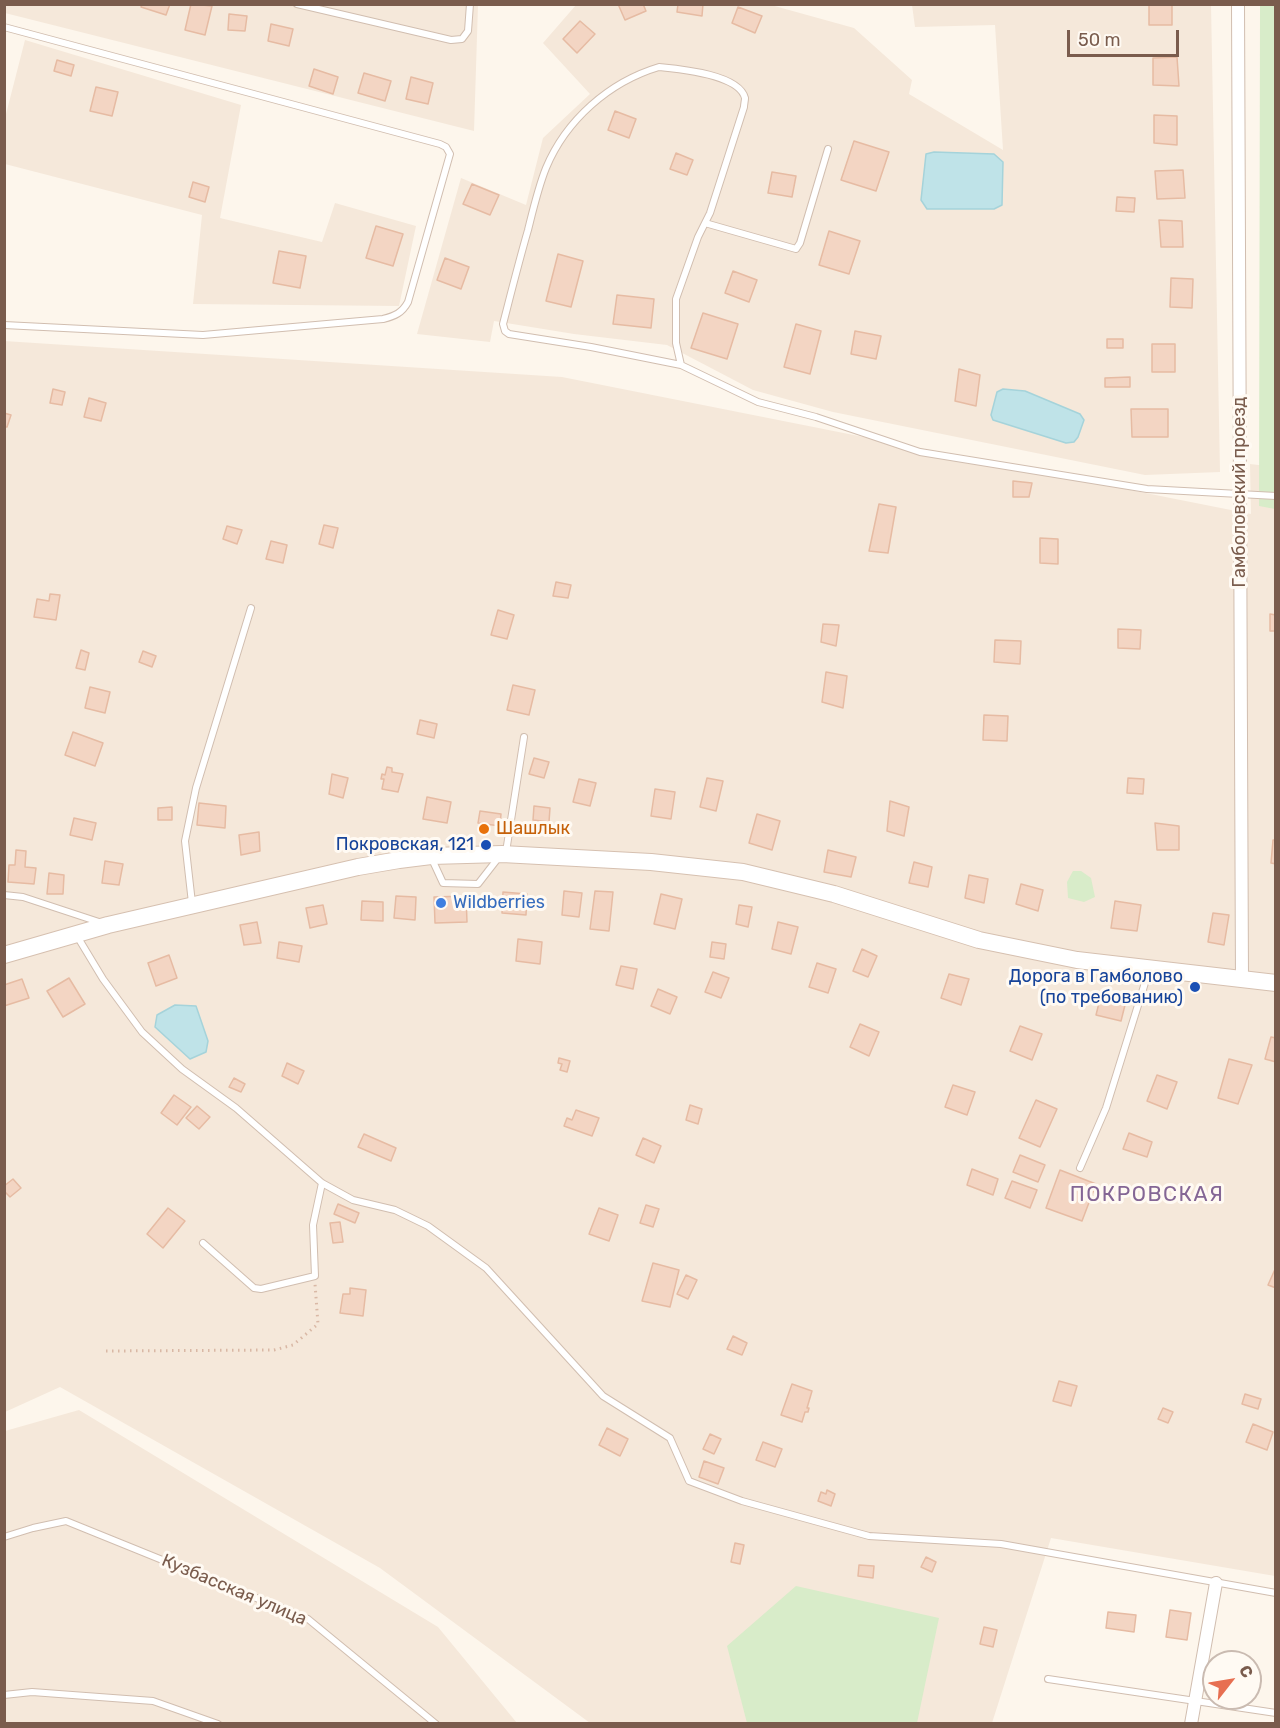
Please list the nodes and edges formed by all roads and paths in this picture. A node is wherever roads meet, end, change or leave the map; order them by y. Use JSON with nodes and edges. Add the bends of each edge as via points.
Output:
{"nodes":[{"id":1,"x":297,"y":4,"type":"edge"},
{"id":2,"x":471,"y":4,"type":"edge"},
{"id":3,"x":1238,"y":4,"type":"edge"},
{"id":4,"x":4,"y":27,"type":"edge"},
{"id":5,"x":828,"y":149,"type":"dead end"},
{"id":6,"x":705,"y":223,"type":"junction"},
{"id":7,"x":4,"y":325,"type":"edge"},
{"id":8,"x":681,"y":365,"type":"junction"},
{"id":9,"x":1240,"y":493,"type":"junction"},
{"id":10,"x":1275,"y":496,"type":"edge"},
{"id":11,"x":251,"y":608,"type":"dead end"},
{"id":12,"x":524,"y":737,"type":"dead end"},
{"id":13,"x":504,"y":854,"type":"junction"},
{"id":14,"x":431,"y":856,"type":"junction"},
{"id":15,"x":4,"y":895,"type":"edge"},
{"id":16,"x":192,"y":906,"type":"junction"},
{"id":17,"x":108,"y":925,"type":"junction"},
{"id":18,"x":76,"y":933,"type":"junction"},
{"id":19,"x":4,"y":955,"type":"edge"},
{"id":20,"x":1150,"y":969,"type":"junction"},
{"id":21,"x":1242,"y":979,"type":"junction"},
{"id":22,"x":1275,"y":983,"type":"edge"},
{"id":23,"x":1080,"y":1168,"type":"dead end"},
{"id":24,"x":322,"y":1183,"type":"junction"},
{"id":25,"x":203,"y":1243,"type":"dead end"},
{"id":26,"x":315,"y":1276,"type":"junction"},
{"id":27,"x":105,"y":1351,"type":"dead end"},
{"id":28,"x":4,"y":1537,"type":"edge"},
{"id":29,"x":1216,"y":1583,"type":"junction"},
{"id":30,"x":1275,"y":1593,"type":"edge"},
{"id":31,"x":1047,"y":1679,"type":"dead end"},
{"id":32,"x":4,"y":1695,"type":"edge"},
{"id":33,"x":1195,"y":1701,"type":"junction"},
{"id":34,"x":1275,"y":1713,"type":"edge"},
{"id":35,"x":218,"y":1724,"type":"edge"},
{"id":36,"x":436,"y":1724,"type":"edge"},
{"id":37,"x":1191,"y":1724,"type":"edge"}],
"edges":[{"from":1,"to":2,"type":"lane","via":[[451,40],[462,39],[468,31]]},
{"from":3,"to":9,"type":"street","name":"Гамболовский проезд"},
{"from":4,"to":7,"type":"lane","via":[[440,144],[450,154],[408,302],[396,315],[383,320],[203,335]]},
{"from":5,"to":6,"type":"lane","via":[[799,247],[792,249]]},
{"from":6,"to":8,"type":"lane","via":[[676,299],[676,343]]},
{"from":6,"to":8,"type":"lane","via":[[745,98],[739,88],[724,80],[688,70],[659,67],[639,73],[609,90],[581,114],[546,168],[503,324],[505,331],[513,335]]},
{"from":8,"to":9,"type":"lane","via":[[758,402],[920,452],[1147,489]]},
{"from":9,"to":10,"type":"lane"},
{"from":9,"to":21,"type":"street","name":"Гамболовский проезд"},
{"from":11,"to":16,"type":"lane","via":[[196,788],[185,841]]},
{"from":12,"to":13,"type":"lane"},
{"from":13,"to":14,"type":"main road"},
{"from":13,"to":14,"type":"lane","via":[[478,884],[443,883]]},
{"from":13,"to":20,"type":"main road","via":[[651,862],[743,872],[834,894],[979,940],[1077,960]]},
{"from":14,"to":16,"type":"main road","via":[[358,867]]},
{"from":15,"to":17,"type":"lane","via":[[23,897]]},
{"from":16,"to":17,"type":"main road"},
{"from":17,"to":18,"type":"main road"},
{"from":18,"to":19,"type":"main road"},
{"from":18,"to":24,"type":"lane","via":[[103,979],[142,1032]]},
{"from":20,"to":21,"type":"main road"},
{"from":20,"to":23,"type":"lane","via":[[1106,1107]]},
{"from":21,"to":22,"type":"main road"},
{"from":24,"to":26,"type":"lane","via":[[314,1226]]},
{"from":24,"to":29,"type":"lane","via":[[353,1200],[394,1210],[428,1226],[486,1268],[603,1396],[670,1438],[689,1481],[742,1501],[869,1536],[1001,1544]]},
{"from":25,"to":26,"type":"lane","via":[[254,1288]]},
{"from":26,"to":27,"type":"path","via":[[318,1323],[293,1345],[274,1350]]},
{"from":28,"to":36,"type":"lane","name":"Кузбасская улица","via":[[66,1521],[308,1619]]},
{"from":29,"to":30,"type":"lane"},
{"from":29,"to":33,"type":"street"},
{"from":31,"to":33,"type":"lane"},
{"from":32,"to":35,"type":"lane","via":[[32,1692],[153,1701]]},
{"from":33,"to":34,"type":"lane"},
{"from":33,"to":37,"type":"street"}]}
